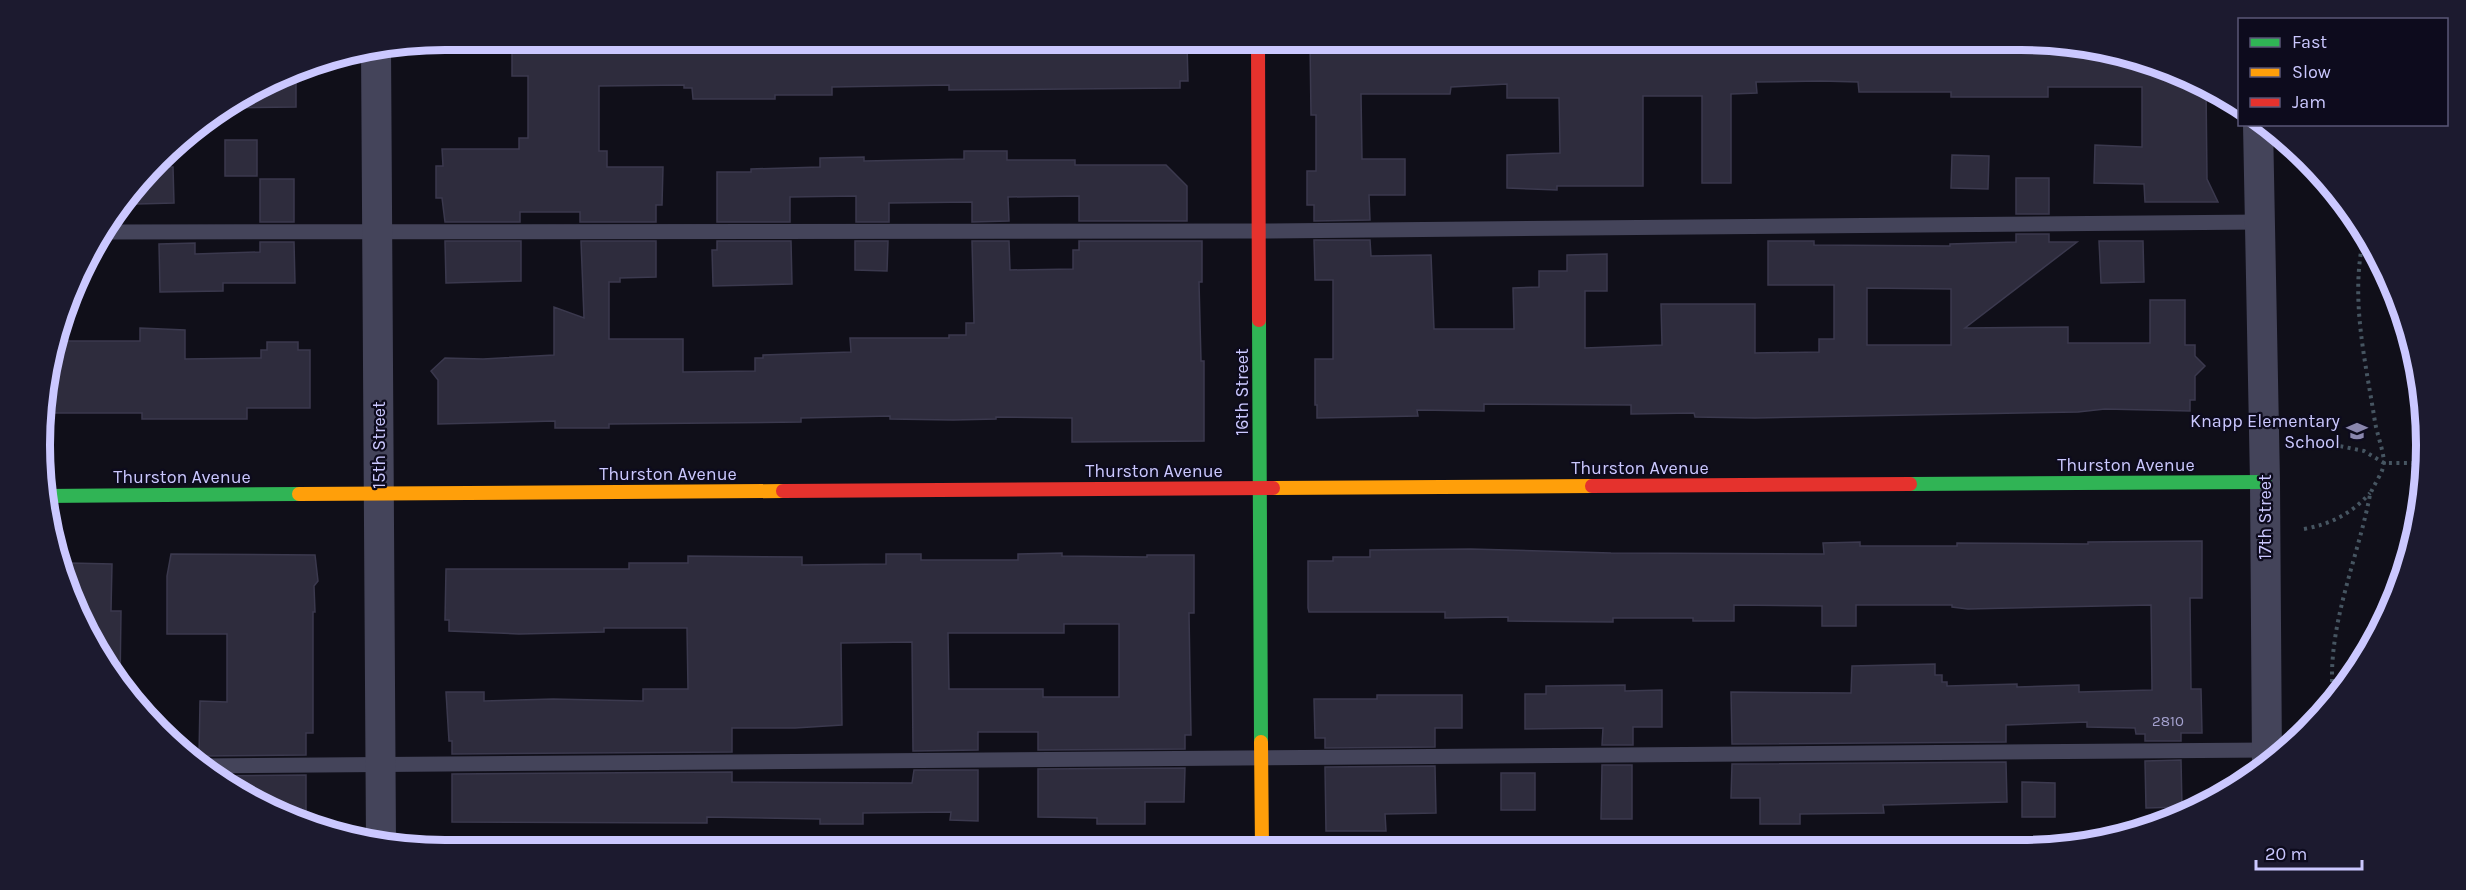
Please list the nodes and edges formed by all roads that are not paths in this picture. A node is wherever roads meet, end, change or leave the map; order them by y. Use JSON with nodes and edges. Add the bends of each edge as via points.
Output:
{"nodes":[{"id":1,"x":1258,"y":50,"type":"edge"},
{"id":2,"x":376,"y":56,"type":"edge"},
{"id":3,"x":2258,"y":128,"type":"edge"},
{"id":4,"x":2260,"y":222,"type":"junction"},
{"id":5,"x":378,"y":231,"type":"junction"},
{"id":6,"x":1259,"y":231,"type":"junction"},
{"id":7,"x":112,"y":232,"type":"edge"},
{"id":8,"x":2265,"y":482,"type":"junction"},
{"id":9,"x":1260,"y":488,"type":"junction"},
{"id":10,"x":379,"y":494,"type":"junction"},
{"id":11,"x":53,"y":496,"type":"edge"},
{"id":12,"x":2267,"y":755,"type":"edge"},
{"id":13,"x":2264,"y":757,"type":"edge"},
{"id":14,"x":1262,"y":758,"type":"junction"},
{"id":15,"x":381,"y":764,"type":"junction"},
{"id":16,"x":214,"y":766,"type":"edge"},
{"id":17,"x":381,"y":835,"type":"edge"},
{"id":18,"x":1262,"y":840,"type":"edge"}],
"edges":[{"from":1,"to":6,"type":"street","name":"16th Street"},
{"from":2,"to":5,"type":"street","name":"15th Street"},
{"from":3,"to":4,"type":"street","name":"17th Street"},
{"from":4,"to":6,"type":"lane"},
{"from":4,"to":8,"type":"street","name":"17th Street"},
{"from":5,"to":6,"type":"lane"},
{"from":5,"to":7,"type":"lane"},
{"from":5,"to":10,"type":"street","name":"15th Street"},
{"from":6,"to":9,"type":"street","name":"16th Street"},
{"from":8,"to":9,"type":"street","name":"Thurston Avenue"},
{"from":8,"to":12,"type":"street","name":"17th Street"},
{"from":9,"to":10,"type":"street","name":"Thurston Avenue"},
{"from":9,"to":14,"type":"street","name":"16th Street"},
{"from":10,"to":11,"type":"street","name":"Thurston Avenue"},
{"from":10,"to":15,"type":"street","name":"15th Street"},
{"from":13,"to":14,"type":"lane"},
{"from":14,"to":15,"type":"lane"},
{"from":14,"to":18,"type":"street","name":"16th Street"},
{"from":15,"to":16,"type":"lane"},
{"from":15,"to":17,"type":"street","name":"15th Street"}]}
